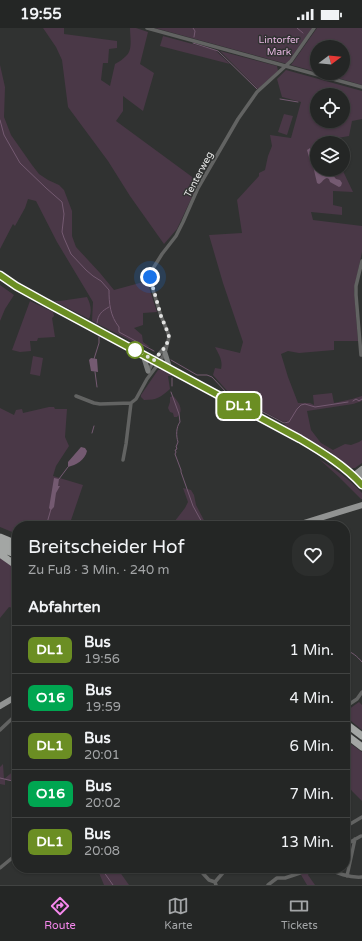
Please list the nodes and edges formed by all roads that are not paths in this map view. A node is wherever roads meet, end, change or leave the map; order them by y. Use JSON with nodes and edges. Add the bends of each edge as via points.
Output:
{"nodes":[{"id":1,"x":148,"y":28,"type":"edge"},
{"id":2,"x":314,"y":28,"type":"edge"},
{"id":3,"x":286,"y":66,"type":"junction"},
{"id":4,"x":362,"y":87,"type":"edge"},
{"id":5,"x":362,"y":261,"type":"edge"},
{"id":6,"x":0,"y":275,"type":"edge"},
{"id":7,"x":166,"y":346,"type":"junction"},
{"id":8,"x":165,"y":353,"type":"junction"},
{"id":9,"x":143,"y":355,"type":"junction"},
{"id":10,"x":362,"y":356,"type":"edge"},
{"id":11,"x":157,"y":362,"type":"junction"},
{"id":12,"x":170,"y":369,"type":"junction"},
{"id":13,"x":148,"y":371,"type":"junction"},
{"id":14,"x":147,"y":379,"type":"junction"},
{"id":15,"x":76,"y":396,"type":"dead end"},
{"id":16,"x":131,"y":403,"type":"junction"},
{"id":17,"x":123,"y":460,"type":"dead end"},
{"id":18,"x":362,"y":469,"type":"edge"},
{"id":19,"x":357,"y":476,"type":"edge"},
{"id":20,"x":362,"y":484,"type":"edge"},
{"id":21,"x":362,"y":505,"type":"edge"},
{"id":22,"x":310,"y":521,"type":"edge"},
{"id":23,"x":0,"y":533,"type":"edge"},
{"id":24,"x":0,"y":537,"type":"edge"},
{"id":25,"x":12,"y":538,"type":"edge"},
{"id":26,"x":12,"y":542,"type":"edge"},
{"id":27,"x":0,"y":543,"type":"edge"},
{"id":28,"x":0,"y":548,"type":"edge"},
{"id":29,"x":12,"y":548,"type":"edge"},
{"id":30,"x":12,"y":553,"type":"edge"},
{"id":31,"x":0,"y":554,"type":"edge"},
{"id":32,"x":12,"y":562,"type":"edge"},
{"id":33,"x":362,"y":692,"type":"edge"},
{"id":34,"x":12,"y":699,"type":"edge"},
{"id":35,"x":350,"y":704,"type":"edge"},
{"id":36,"x":0,"y":706,"type":"edge"},
{"id":37,"x":12,"y":720,"type":"edge"},
{"id":38,"x":350,"y":727,"type":"edge"},
{"id":39,"x":0,"y":730,"type":"edge"},
{"id":40,"x":362,"y":736,"type":"edge"},
{"id":41,"x":350,"y":738,"type":"edge"},
{"id":42,"x":362,"y":747,"type":"edge"},
{"id":43,"x":362,"y":817,"type":"edge"},
{"id":44,"x":350,"y":824,"type":"edge"},
{"id":45,"x":361,"y":836,"type":"edge"},
{"id":46,"x":355,"y":839,"type":"junction"},
{"id":47,"x":350,"y":842,"type":"edge"},
{"id":48,"x":12,"y":858,"type":"edge"},
{"id":49,"x":350,"y":862,"type":"edge"},
{"id":50,"x":0,"y":868,"type":"edge"},
{"id":51,"x":203,"y":873,"type":"edge"},
{"id":52,"x":223,"y":873,"type":"edge"},
{"id":53,"x":300,"y":873,"type":"dead end"},
{"id":54,"x":340,"y":873,"type":"edge"},
{"id":55,"x":348,"y":873,"type":"edge"},
{"id":56,"x":347,"y":876,"type":"junction"},
{"id":57,"x":362,"y":877,"type":"edge"},
{"id":58,"x":215,"y":884,"type":"edge"},
{"id":59,"x":268,"y":885,"type":"edge"}],
"edges":[{"from":1,"to":3,"type":"street"},
{"from":2,"to":3,"type":"street","name":"Tenterweg"},
{"from":3,"to":4,"type":"street"},
{"from":3,"to":7,"type":"street","name":"Tenterweg","via":[[257,92],[238,120],[198,188],[176,236],[152,270],[150,280],[169,335]]},
{"from":5,"to":10,"type":"street","via":[[356,286]]},
{"from":6,"to":9,"type":"main road"},
{"from":7,"to":8,"type":"street","name":"Tenterweg"},
{"from":7,"to":11,"type":"street"},
{"from":8,"to":11,"type":"street","name":"Tenterweg"},
{"from":8,"to":12,"type":"main road"},
{"from":9,"to":11,"type":"main road"},
{"from":9,"to":13,"type":"main road"},
{"from":11,"to":12,"type":"main road"},
{"from":11,"to":13,"type":"street"},
{"from":11,"to":14,"type":"street"},
{"from":12,"to":19,"type":"main road","via":[[300,439]]},
{"from":13,"to":14,"type":"street"},
{"from":14,"to":16,"type":"street"},
{"from":15,"to":16,"type":"street","via":[[100,404]]},
{"from":16,"to":17,"type":"street"},
{"from":18,"to":19,"type":"main road"},
{"from":19,"to":20,"type":"main road"},
{"from":21,"to":22,"type":"main road"},
{"from":23,"to":25,"type":"highway"},
{"from":24,"to":26,"type":"highway"},
{"from":27,"to":29,"type":"highway"},
{"from":28,"to":30,"type":"highway"},
{"from":31,"to":32,"type":"highway"},
{"from":33,"to":35,"type":"street"},
{"from":34,"to":36,"type":"main road"},
{"from":37,"to":39,"type":"street"},
{"from":38,"to":40,"type":"highway"},
{"from":41,"to":42,"type":"highway"},
{"from":43,"to":44,"type":"street"},
{"from":45,"to":46,"type":"street"},
{"from":46,"to":47,"type":"street"},
{"from":46,"to":49,"type":"street"},
{"from":48,"to":50,"type":"street"},
{"from":51,"to":58,"type":"street"},
{"from":52,"to":58,"type":"street"},
{"from":53,"to":59,"type":"street","via":[[277,878]]},
{"from":54,"to":56,"type":"street"},
{"from":55,"to":56,"type":"street"},
{"from":56,"to":57,"type":"street"}]}
